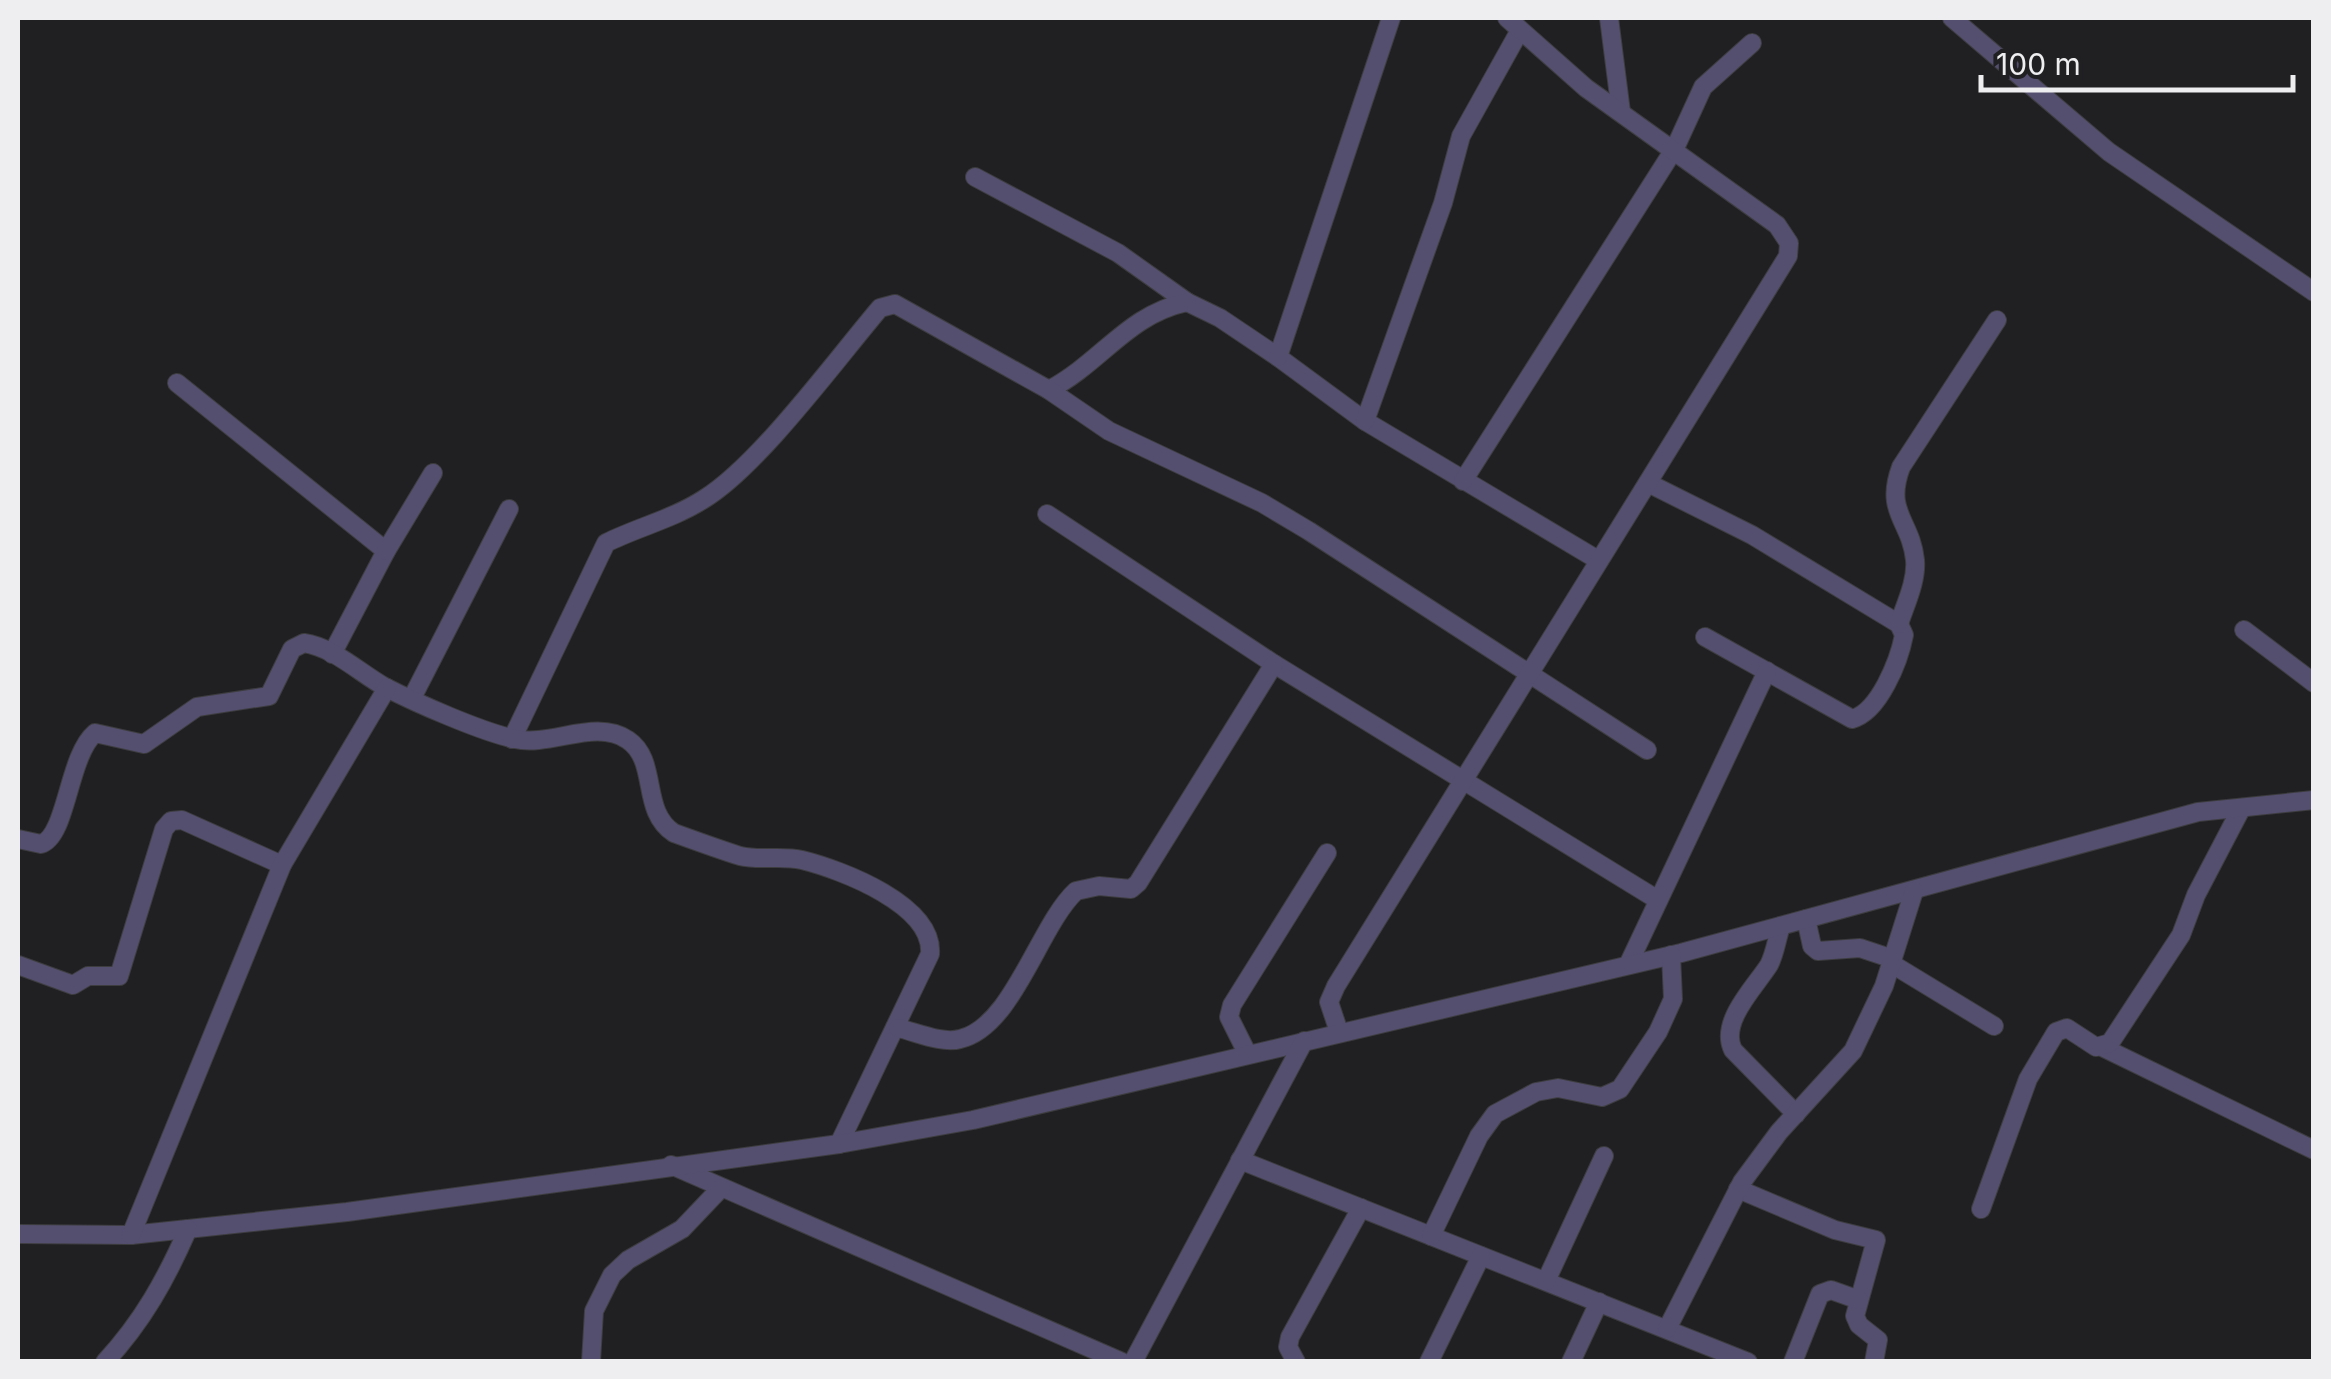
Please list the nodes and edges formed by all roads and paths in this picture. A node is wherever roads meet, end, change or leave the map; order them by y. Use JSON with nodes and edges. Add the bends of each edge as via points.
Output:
{"nodes":[{"id":1,"x":1391,"y":18,"type":"edge"},
{"id":2,"x":1609,"y":18,"type":"edge"},
{"id":3,"x":1952,"y":18,"type":"edge"},
{"id":4,"x":1513,"y":25,"type":"edge"},
{"id":5,"x":1752,"y":43,"type":"dead end"},
{"id":6,"x":1621,"y":112,"type":"junction"},
{"id":7,"x":1675,"y":148,"type":"junction"},
{"id":8,"x":975,"y":177,"type":"dead end"},
{"id":9,"x":2314,"y":292,"type":"edge"},
{"id":10,"x":1187,"y":302,"type":"junction"},
{"id":11,"x":1997,"y":320,"type":"dead end"},
{"id":12,"x":1278,"y":357,"type":"junction"},
{"id":13,"x":177,"y":383,"type":"dead end"},
{"id":14,"x":1050,"y":390,"type":"junction"},
{"id":15,"x":1365,"y":421,"type":"junction"},
{"id":16,"x":433,"y":473,"type":"dead end"},
{"id":17,"x":1464,"y":481,"type":"junction"},
{"id":18,"x":1648,"y":483,"type":"junction"},
{"id":19,"x":510,"y":508,"type":"dead end"},
{"id":20,"x":1047,"y":514,"type":"dead end"},
{"id":21,"x":386,"y":550,"type":"junction"},
{"id":22,"x":1598,"y":560,"type":"junction"},
{"id":23,"x":1899,"y":624,"type":"junction"},
{"id":24,"x":2244,"y":630,"type":"dead end"},
{"id":25,"x":1706,"y":637,"type":"dead end"},
{"id":26,"x":332,"y":654,"type":"junction"},
{"id":27,"x":1274,"y":664,"type":"junction"},
{"id":28,"x":1767,"y":671,"type":"junction"},
{"id":29,"x":1530,"y":674,"type":"junction"},
{"id":30,"x":2314,"y":683,"type":"edge"},
{"id":31,"x":387,"y":688,"type":"junction"},
{"id":32,"x":412,"y":698,"type":"junction"},
{"id":33,"x":512,"y":739,"type":"junction"},
{"id":34,"x":1648,"y":750,"type":"dead end"},
{"id":35,"x":1465,"y":783,"type":"junction"},
{"id":36,"x":2314,"y":800,"type":"edge"},
{"id":37,"x":2240,"y":810,"type":"junction"},
{"id":38,"x":18,"y":839,"type":"edge"},
{"id":39,"x":1327,"y":852,"type":"dead end"},
{"id":40,"x":282,"y":865,"type":"junction"},
{"id":41,"x":1914,"y":891,"type":"junction"},
{"id":42,"x":1658,"y":900,"type":"junction"},
{"id":43,"x":1806,"y":919,"type":"junction"},
{"id":44,"x":1780,"y":926,"type":"junction"},
{"id":45,"x":1672,"y":955,"type":"junction"},
{"id":46,"x":1892,"y":962,"type":"junction"},
{"id":47,"x":18,"y":965,"type":"edge"},
{"id":48,"x":1628,"y":965,"type":"junction"},
{"id":49,"x":1994,"y":1026,"type":"dead end"},
{"id":50,"x":898,"y":1028,"type":"junction"},
{"id":51,"x":1339,"y":1032,"type":"junction"},
{"id":52,"x":1304,"y":1041,"type":"junction"},
{"id":53,"x":2104,"y":1048,"type":"junction"},
{"id":54,"x":1247,"y":1053,"type":"junction"},
{"id":55,"x":1796,"y":1114,"type":"junction"},
{"id":56,"x":839,"y":1144,"type":"junction"},
{"id":57,"x":2314,"y":1150,"type":"edge"},
{"id":58,"x":1604,"y":1156,"type":"dead end"},
{"id":59,"x":1240,"y":1160,"type":"junction"},
{"id":60,"x":670,"y":1165,"type":"junction"},
{"id":61,"x":720,"y":1188,"type":"junction"},
{"id":62,"x":1738,"y":1190,"type":"junction"},
{"id":63,"x":1362,"y":1208,"type":"junction"},
{"id":64,"x":1980,"y":1209,"type":"dead end"},
{"id":65,"x":188,"y":1229,"type":"junction"},
{"id":66,"x":18,"y":1234,"type":"edge"},
{"id":67,"x":131,"y":1235,"type":"junction"},
{"id":68,"x":1431,"y":1236,"type":"junction"},
{"id":69,"x":1481,"y":1256,"type":"junction"},
{"id":70,"x":1546,"y":1281,"type":"junction"},
{"id":71,"x":1859,"y":1300,"type":"junction"},
{"id":72,"x":1600,"y":1302,"type":"junction"},
{"id":73,"x":1667,"y":1329,"type":"junction"},
{"id":74,"x":1710,"y":1354,"type":"edge"},
{"id":75,"x":104,"y":1362,"type":"edge"},
{"id":76,"x":591,"y":1362,"type":"edge"},
{"id":77,"x":1122,"y":1362,"type":"edge"},
{"id":78,"x":1133,"y":1362,"type":"edge"},
{"id":79,"x":1296,"y":1362,"type":"edge"},
{"id":80,"x":1429,"y":1362,"type":"edge"},
{"id":81,"x":1571,"y":1362,"type":"edge"},
{"id":82,"x":1748,"y":1362,"type":"edge"},
{"id":83,"x":1793,"y":1362,"type":"edge"},
{"id":84,"x":1874,"y":1362,"type":"edge"}],
"edges":[{"from":1,"to":12,"type":"street"},
{"from":2,"to":6,"type":"street"},
{"from":3,"to":9,"type":"street","via":[[2108,152]]},
{"from":4,"to":6,"type":"street"},
{"from":4,"to":15,"type":"street","via":[[1461,136],[1444,203]]},
{"from":5,"to":7,"type":"street","via":[[1703,87]]},
{"from":6,"to":7,"type":"street"},
{"from":7,"to":17,"type":"street"},
{"from":7,"to":18,"type":"street","via":[[1777,224],[1789,244],[1788,256]]},
{"from":8,"to":10,"type":"street","via":[[1118,252]]},
{"from":10,"to":12,"type":"street"},
{"from":10,"to":14,"type":"street","via":[[1146,314]]},
{"from":11,"to":23,"type":"street","via":[[1900,467],[1896,513],[1915,559]]},
{"from":12,"to":15,"type":"street"},
{"from":13,"to":21,"type":"street"},
{"from":14,"to":29,"type":"street","via":[[1109,431],[1262,503]]},
{"from":14,"to":33,"type":"street","via":[[904,307],[880,308],[708,498],[606,544]]},
{"from":15,"to":17,"type":"street"},
{"from":16,"to":21,"type":"street"},
{"from":17,"to":22,"type":"street"},
{"from":18,"to":22,"type":"street"},
{"from":18,"to":23,"type":"street","via":[[1739,528]]},
{"from":19,"to":32,"type":"street"},
{"from":20,"to":27,"type":"street"},
{"from":21,"to":26,"type":"street"},
{"from":22,"to":29,"type":"street"},
{"from":23,"to":28,"type":"street","via":[[1904,635],[1896,661],[1858,718],[1846,718]]},
{"from":24,"to":30,"type":"street"},
{"from":25,"to":28,"type":"street"},
{"from":26,"to":31,"type":"street"},
{"from":26,"to":38,"type":"street","via":[[314,644],[298,645],[269,696],[198,707],[150,742],[94,732],[71,773],[54,836],[41,844]]},
{"from":27,"to":35,"type":"street"},
{"from":27,"to":50,"type":"street","via":[[1138,883],[1131,889],[1076,891],[1012,991],[975,1032],[946,1040]]},
{"from":28,"to":42,"type":"street"},
{"from":29,"to":34,"type":"street"},
{"from":29,"to":35,"type":"street"},
{"from":31,"to":32,"type":"street"},
{"from":31,"to":40,"type":"street"},
{"from":32,"to":33,"type":"street"},
{"from":33,"to":50,"type":"street","via":[[621,736],[638,750],[652,809],[674,834],[753,858],[803,860],[858,881],[918,918],[931,939],[930,954]]},
{"from":35,"to":42,"type":"street"},
{"from":35,"to":51,"type":"street","via":[[1336,986],[1330,1002]]},
{"from":36,"to":37,"type":"street"},
{"from":37,"to":41,"type":"street","via":[[2198,812]]},
{"from":37,"to":53,"type":"street","via":[[2180,935]]},
{"from":39,"to":54,"type":"street","via":[[1232,1005],[1229,1017]]},
{"from":40,"to":47,"type":"street","via":[[172,821],[119,976],[88,976],[73,985]]},
{"from":40,"to":67,"type":"street"},
{"from":41,"to":43,"type":"street"},
{"from":41,"to":46,"type":"street"},
{"from":42,"to":48,"type":"street"},
{"from":43,"to":44,"type":"street"},
{"from":43,"to":46,"type":"street","via":[[1818,951],[1860,948]]},
{"from":44,"to":45,"type":"street"},
{"from":44,"to":55,"type":"street","via":[[1768,966],[1728,1038],[1732,1050]]},
{"from":45,"to":48,"type":"street"},
{"from":45,"to":68,"type":"street","via":[[1673,1000],[1625,1083],[1602,1097],[1558,1088],[1536,1092],[1496,1114]]},
{"from":46,"to":49,"type":"street"},
{"from":46,"to":55,"type":"street","via":[[1853,1051]]},
{"from":48,"to":51,"type":"street"},
{"from":50,"to":56,"type":"street"},
{"from":51,"to":52,"type":"street"},
{"from":52,"to":54,"type":"street"},
{"from":52,"to":59,"type":"street"},
{"from":53,"to":57,"type":"street"},
{"from":53,"to":64,"type":"street","via":[[2067,1028],[2056,1032],[2028,1079]]},
{"from":54,"to":56,"type":"street","via":[[973,1120]]},
{"from":55,"to":62,"type":"street"},
{"from":56,"to":60,"type":"street"},
{"from":58,"to":70,"type":"street"},
{"from":59,"to":63,"type":"street"},
{"from":59,"to":78,"type":"street"},
{"from":60,"to":61,"type":"street"},
{"from":60,"to":65,"type":"street"},
{"from":61,"to":76,"type":"street","via":[[682,1229],[612,1275],[594,1311]]},
{"from":61,"to":77,"type":"street"},
{"from":62,"to":71,"type":"street","via":[[1876,1240]]},
{"from":62,"to":73,"type":"street"},
{"from":63,"to":68,"type":"street"},
{"from":63,"to":79,"type":"street","via":[[1290,1337]]},
{"from":65,"to":67,"type":"street"},
{"from":65,"to":75,"type":"street","via":[[163,1286]]},
{"from":66,"to":67,"type":"street"},
{"from":68,"to":69,"type":"street"},
{"from":69,"to":70,"type":"street"},
{"from":69,"to":80,"type":"street"},
{"from":70,"to":72,"type":"street"},
{"from":71,"to":83,"type":"street","via":[[1831,1290],[1820,1294]]},
{"from":71,"to":84,"type":"street","via":[[1855,1320],[1878,1340]]},
{"from":72,"to":73,"type":"street"},
{"from":72,"to":81,"type":"street"},
{"from":73,"to":74,"type":"street"},
{"from":74,"to":82,"type":"street"}]}
